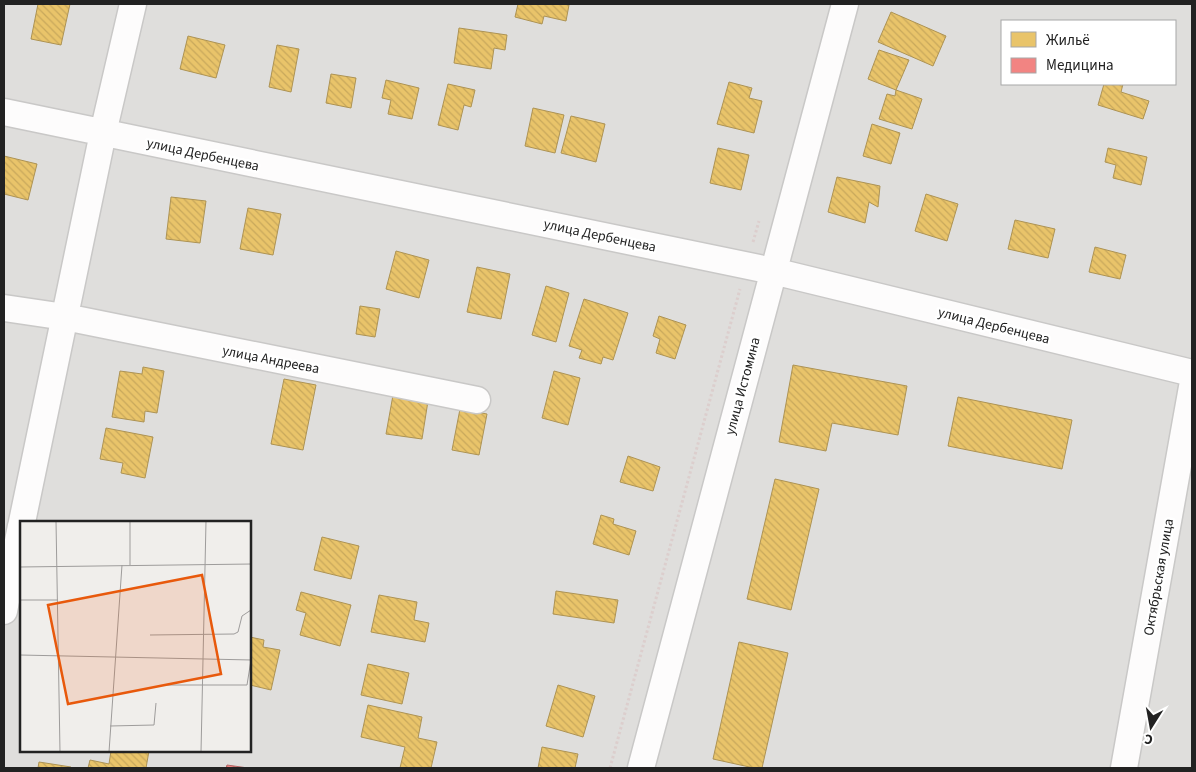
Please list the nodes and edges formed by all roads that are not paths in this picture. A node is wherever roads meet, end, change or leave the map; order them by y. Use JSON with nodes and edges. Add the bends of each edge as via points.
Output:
{"nodes":[{"id":1,"x":133,"y":4,"type":"edge"},
{"id":2,"x":845,"y":4,"type":"edge"},
{"id":3,"x":4,"y":112,"type":"edge"},
{"id":4,"x":103,"y":133,"type":"junction"},
{"id":5,"x":773,"y":271,"type":"junction"},
{"id":6,"x":4,"y":308,"type":"edge"},
{"id":7,"x":64,"y":317,"type":"junction"},
{"id":8,"x":1192,"y":373,"type":"edge"},
{"id":9,"x":1192,"y":386,"type":"edge"},
{"id":10,"x":477,"y":400,"type":"dead end"},
{"id":11,"x":22,"y":521,"type":"edge"},
{"id":12,"x":20,"y":531,"type":"edge"},
{"id":13,"x":4,"y":611,"type":"edge"},
{"id":14,"x":641,"y":768,"type":"edge"},
{"id":15,"x":1124,"y":768,"type":"edge"}],
"edges":[{"from":1,"to":4,"type":"street"},
{"from":2,"to":5,"type":"street","name":"улица Истомина"},
{"from":3,"to":4,"type":"street","name":"улица Дербенцева"},
{"from":4,"to":5,"type":"street","name":"улица Дербенцева"},
{"from":4,"to":7,"type":"street"},
{"from":5,"to":8,"type":"street","name":"улица Дербенцева"},
{"from":5,"to":14,"type":"street","name":"улица Истомина"},
{"from":6,"to":7,"type":"street","name":"улица Андреева"},
{"from":7,"to":10,"type":"street","name":"улица Андреева"},
{"from":7,"to":11,"type":"street"},
{"from":9,"to":15,"type":"street","name":"Октябрьская улица"},
{"from":12,"to":13,"type":"street"}]}
